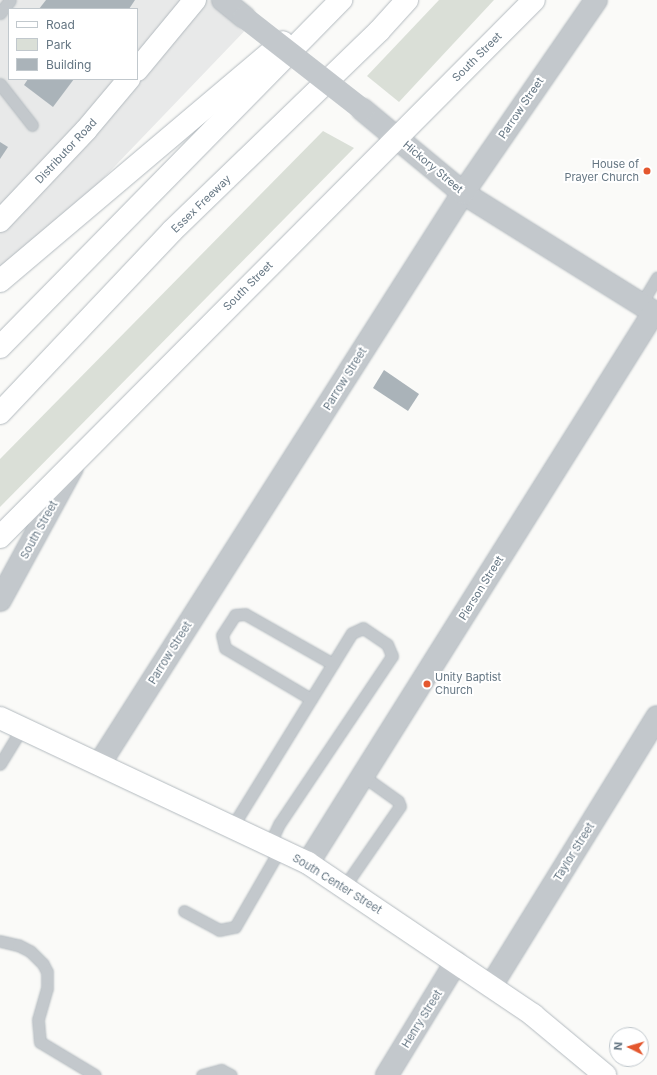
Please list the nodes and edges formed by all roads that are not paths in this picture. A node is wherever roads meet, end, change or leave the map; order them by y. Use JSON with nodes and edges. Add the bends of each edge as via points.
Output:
{"nodes":[{"id":1,"x":10,"y":0,"type":"edge"},
{"id":2,"x":195,"y":0,"type":"edge"},
{"id":3,"x":223,"y":0,"type":"edge"},
{"id":4,"x":335,"y":0,"type":"edge"},
{"id":5,"x":341,"y":0,"type":"edge"},
{"id":6,"x":407,"y":0,"type":"edge"},
{"id":7,"x":534,"y":0,"type":"edge"},
{"id":8,"x":596,"y":0,"type":"edge"},
{"id":9,"x":0,"y":13,"type":"edge"},
{"id":10,"x":138,"y":69,"type":"edge"},
{"id":11,"x":128,"y":80,"type":"edge"},
{"id":12,"x":0,"y":84,"type":"edge"},
{"id":13,"x":32,"y":125,"type":"dead end"},
{"id":14,"x":397,"y":136,"type":"junction"},
{"id":15,"x":463,"y":193,"type":"junction"},
{"id":16,"x":0,"y":221,"type":"edge"},
{"id":17,"x":657,"y":277,"type":"edge"},
{"id":18,"x":0,"y":281,"type":"edge"},
{"id":19,"x":651,"y":310,"type":"edge"},
{"id":20,"x":0,"y":347,"type":"edge"},
{"id":21,"x":0,"y":413,"type":"edge"},
{"id":22,"x":76,"y":461,"type":"junction"},
{"id":23,"x":0,"y":537,"type":"edge"},
{"id":24,"x":0,"y":600,"type":"edge"},
{"id":25,"x":333,"y":664,"type":"junction"},
{"id":26,"x":311,"y":699,"type":"junction"},
{"id":27,"x":657,"y":717,"type":"edge"},
{"id":28,"x":0,"y":718,"type":"edge"},
{"id":29,"x":22,"y":728,"type":"junction"},
{"id":30,"x":100,"y":763,"type":"junction"},
{"id":31,"x":0,"y":764,"type":"edge"},
{"id":32,"x":363,"y":776,"type":"junction"},
{"id":33,"x":232,"y":827,"type":"junction"},
{"id":34,"x":274,"y":847,"type":"junction"},
{"id":35,"x":308,"y":863,"type":"junction"},
{"id":36,"x":344,"y":887,"type":"junction"},
{"id":37,"x":184,"y":911,"type":"dead end"},
{"id":38,"x":0,"y":941,"type":"edge"},
{"id":39,"x":456,"y":962,"type":"junction"},
{"id":40,"x":491,"y":986,"type":"junction"},
{"id":41,"x":95,"y":1075,"type":"edge"},
{"id":42,"x":202,"y":1075,"type":"edge"},
{"id":43,"x":231,"y":1075,"type":"edge"},
{"id":44,"x":387,"y":1075,"type":"edge"},
{"id":45,"x":605,"y":1075,"type":"edge"}],
"edges":[{"from":1,"to":9,"type":"lane"},
{"from":2,"to":10,"type":"main road"},
{"from":3,"to":14,"type":"street","name":"Hickory Street","bridge":true},
{"from":4,"to":18,"type":"main road","via":[[222,91]]},
{"from":5,"to":20,"type":"main road"},
{"from":6,"to":21,"type":"main road","name":"Essex Freeway","via":[[379,31],[172,232]]},
{"from":7,"to":14,"type":"main road","name":"South Street"},
{"from":8,"to":15,"type":"street","name":"Parrow Street"},
{"from":11,"to":16,"type":"main road","name":"Distributor Road","via":[[86,130]]},
{"from":12,"to":13,"type":"lane"},
{"from":14,"to":15,"type":"street","name":"Hickory Street"},
{"from":14,"to":22,"type":"main road","name":"South Street"},
{"from":15,"to":19,"type":"street","name":"Hickory Street"},
{"from":15,"to":30,"type":"street","name":"Parrow Street"},
{"from":17,"to":19,"type":"lane"},
{"from":19,"to":32,"type":"street","name":"Pierson Street"},
{"from":22,"to":23,"type":"main road"},
{"from":22,"to":24,"type":"street","name":"South Street"},
{"from":25,"to":26,"type":"lane"},
{"from":25,"to":26,"type":"lane","via":[[245,614],[235,615],[222,635],[225,648]]},
{"from":25,"to":34,"type":"lane","via":[[352,633],[362,628],[387,644],[392,656],[279,824]]},
{"from":26,"to":33,"type":"lane"},
{"from":27,"to":40,"type":"street","name":"Taylor Street"},
{"from":28,"to":29,"type":"main road","name":"South Center Street"},
{"from":29,"to":30,"type":"main road","name":"South Center Street"},
{"from":29,"to":31,"type":"lane"},
{"from":30,"to":33,"type":"main road","name":"South Center Street"},
{"from":32,"to":35,"type":"street","name":"Pierson Street"},
{"from":32,"to":36,"type":"lane","via":[[398,801],[400,806]]},
{"from":33,"to":34,"type":"main road","name":"South Center Street"},
{"from":34,"to":35,"type":"main road","name":"South Center Street"},
{"from":34,"to":37,"type":"lane","via":[[235,927],[219,930]]},
{"from":35,"to":36,"type":"main road","name":"South Center Street"},
{"from":36,"to":39,"type":"main road","name":"South Center Street"},
{"from":38,"to":41,"type":"lane","via":[[30,951],[44,964],[48,972],[47,988],[38,1020],[40,1042]]},
{"from":39,"to":40,"type":"main road","name":"South Center Street"},
{"from":39,"to":44,"type":"street","name":"Henry Street"},
{"from":40,"to":45,"type":"main road","name":"South Center Street","via":[[533,1015]]},
{"from":42,"to":43,"type":"lane","via":[[221,1070]]}]}
